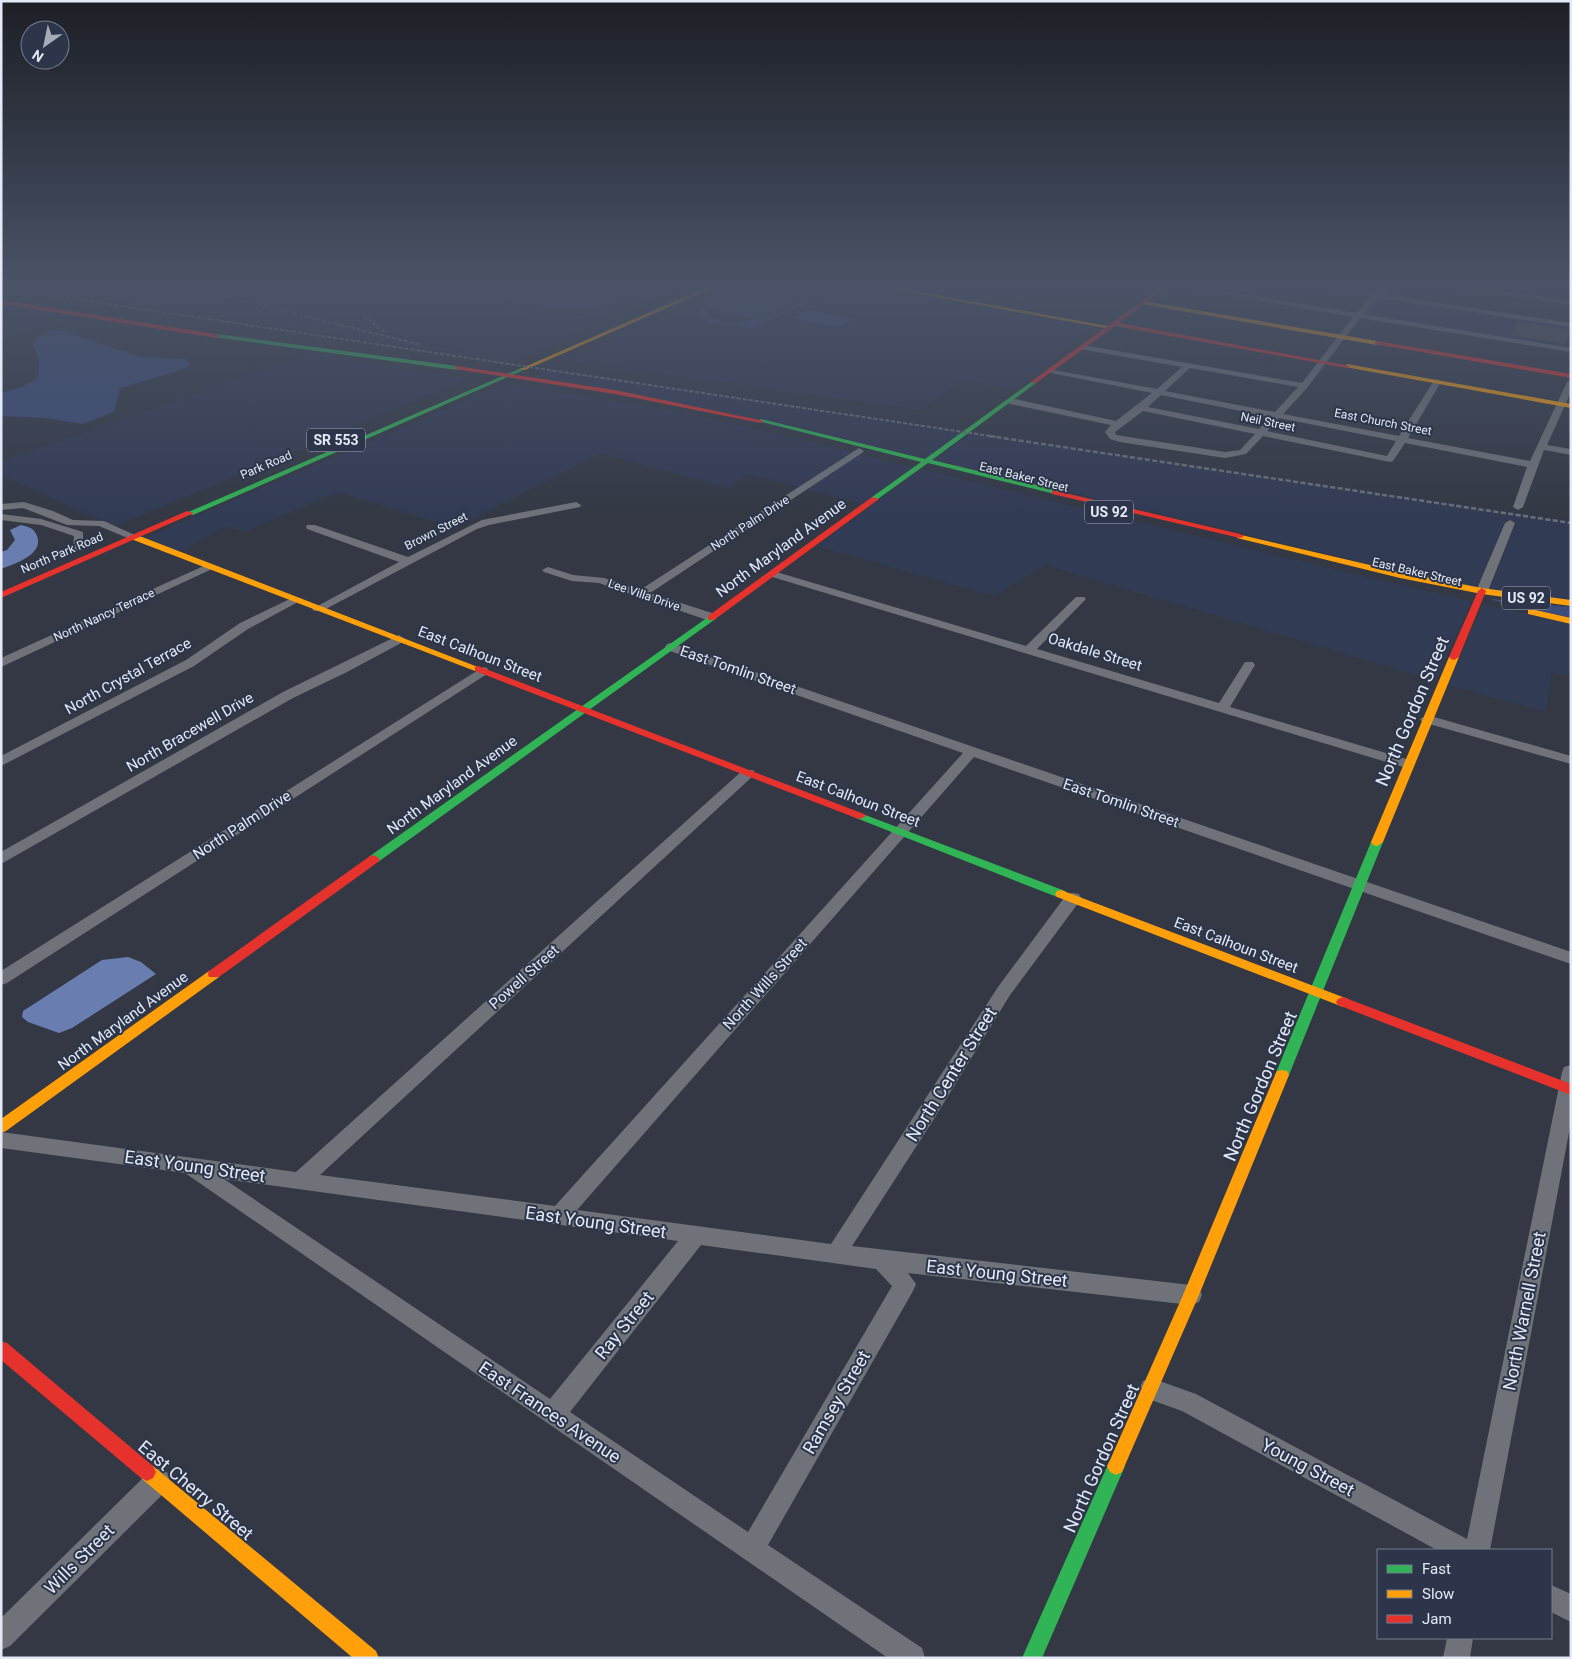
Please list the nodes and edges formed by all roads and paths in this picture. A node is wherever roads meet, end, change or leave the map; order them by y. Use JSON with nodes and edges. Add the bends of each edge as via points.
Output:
{"nodes":[{"id":1,"x":414,"y":364,"type":"edge"},
{"id":2,"x":527,"y":364,"type":"edge"},
{"id":3,"x":1060,"y":364,"type":"edge"},
{"id":4,"x":1179,"y":364,"type":"edge"},
{"id":5,"x":1322,"y":364,"type":"edge"},
{"id":6,"x":1338,"y":364,"type":"edge"},
{"id":7,"x":1503,"y":364,"type":"edge"},
{"id":8,"x":1188,"y":366,"type":"junction"},
{"id":9,"x":1051,"y":371,"type":"junction"},
{"id":10,"x":1571,"y":376,"type":"edge"},
{"id":11,"x":498,"y":377,"type":"junction"},
{"id":12,"x":1437,"y":382,"type":"junction"},
{"id":13,"x":1571,"y":382,"type":"edge"},
{"id":14,"x":1304,"y":386,"type":"junction"},
{"id":15,"x":1159,"y":392,"type":"junction"},
{"id":16,"x":1010,"y":401,"type":"junction"},
{"id":17,"x":1565,"y":405,"type":"edge"},
{"id":18,"x":1141,"y":408,"type":"junction"},
{"id":19,"x":1276,"y":415,"type":"junction"},
{"id":20,"x":1118,"y":424,"type":"junction"},
{"id":21,"x":1260,"y":433,"type":"junction"},
{"id":22,"x":1402,"y":439,"type":"junction"},
{"id":23,"x":1542,"y":447,"type":"junction"},
{"id":24,"x":859,"y":451,"type":"junction"},
{"id":25,"x":1571,"y":452,"type":"edge"},
{"id":26,"x":924,"y":463,"type":"junction"},
{"id":27,"x":1533,"y":465,"type":"junction"},
{"id":28,"x":576,"y":505,"type":"dead end"},
{"id":29,"x":1,"y":507,"type":"edge"},
{"id":30,"x":1518,"y":508,"type":"dead end"},
{"id":31,"x":40,"y":510,"type":"junction"},
{"id":32,"x":1,"y":517,"type":"edge"},
{"id":33,"x":25,"y":518,"type":"junction"},
{"id":34,"x":1510,"y":523,"type":"dead end"},
{"id":35,"x":66,"y":525,"type":"junction"},
{"id":36,"x":311,"y":527,"type":"dead end"},
{"id":37,"x":119,"y":531,"type":"junction"},
{"id":38,"x":134,"y":537,"type":"junction"},
{"id":39,"x":73,"y":550,"type":"joint"},
{"id":40,"x":408,"y":561,"type":"junction"},
{"id":41,"x":208,"y":567,"type":"junction"},
{"id":42,"x":548,"y":570,"type":"dead end"},
{"id":43,"x":773,"y":574,"type":"junction"},
{"id":44,"x":641,"y":594,"type":"junction"},
{"id":45,"x":1,"y":595,"type":"edge"},
{"id":46,"x":1480,"y":596,"type":"junction"},
{"id":47,"x":1080,"y":599,"type":"dead end"},
{"id":48,"x":294,"y":600,"type":"junction"},
{"id":49,"x":1571,"y":603,"type":"edge"},
{"id":50,"x":1504,"y":606,"type":"dead end"},
{"id":51,"x":318,"y":609,"type":"junction"},
{"id":52,"x":1522,"y":610,"type":"dead end"},
{"id":53,"x":711,"y":617,"type":"junction"},
{"id":54,"x":1571,"y":621,"type":"edge"},
{"id":55,"x":399,"y":639,"type":"junction"},
{"id":56,"x":670,"y":647,"type":"junction"},
{"id":57,"x":1030,"y":650,"type":"junction"},
{"id":58,"x":1,"y":663,"type":"edge"},
{"id":59,"x":1249,"y":665,"type":"dead end"},
{"id":60,"x":483,"y":671,"type":"junction"},
{"id":61,"x":1222,"y":708,"type":"junction"},
{"id":62,"x":583,"y":709,"type":"junction"},
{"id":63,"x":1427,"y":719,"type":"junction"},
{"id":64,"x":972,"y":751,"type":"junction"},
{"id":65,"x":1571,"y":760,"type":"edge"},
{"id":66,"x":1,"y":762,"type":"edge"},
{"id":67,"x":1408,"y":764,"type":"junction"},
{"id":68,"x":748,"y":773,"type":"junction"},
{"id":69,"x":900,"y":832,"type":"junction"},
{"id":70,"x":1,"y":859,"type":"edge"},
{"id":71,"x":1360,"y":885,"type":"junction"},
{"id":72,"x":1073,"y":898,"type":"junction"},
{"id":73,"x":1571,"y":958,"type":"edge"},
{"id":74,"x":1,"y":979,"type":"edge"},
{"id":75,"x":1317,"y":992,"type":"junction"},
{"id":76,"x":1569,"y":1083,"type":"edge"},
{"id":77,"x":1,"y":1127,"type":"edge"},
{"id":78,"x":1,"y":1140,"type":"edge"},
{"id":79,"x":189,"y":1166,"type":"junction"},
{"id":80,"x":300,"y":1181,"type":"junction"},
{"id":81,"x":558,"y":1217,"type":"junction"},
{"id":82,"x":696,"y":1236,"type":"junction"},
{"id":83,"x":836,"y":1254,"type":"junction"},
{"id":84,"x":882,"y":1260,"type":"junction"},
{"id":85,"x":1191,"y":1296,"type":"junction"},
{"id":86,"x":4,"y":1356,"type":"edge"},
{"id":87,"x":1150,"y":1389,"type":"junction"},
{"id":88,"x":553,"y":1414,"type":"junction"},
{"id":89,"x":158,"y":1481,"type":"junction"},
{"id":90,"x":752,"y":1549,"type":"junction"},
{"id":91,"x":1460,"y":1549,"type":"edge"},
{"id":92,"x":1477,"y":1549,"type":"edge"},
{"id":93,"x":1552,"y":1599,"type":"edge"},
{"id":94,"x":1571,"y":1609,"type":"edge"},
{"id":95,"x":1,"y":1637,"type":"edge"},
{"id":96,"x":1460,"y":1639,"type":"edge"},
{"id":97,"x":342,"y":1649,"type":"edge"},
{"id":98,"x":369,"y":1658,"type":"edge"},
{"id":99,"x":912,"y":1658,"type":"edge"},
{"id":100,"x":1032,"y":1658,"type":"edge"},
{"id":101,"x":1456,"y":1658,"type":"edge"}],
"edges":[{"from":1,"to":11,"type":"street","number":"US 92"},
{"from":2,"to":11,"type":"street","name":"Park Road"},
{"from":3,"to":9,"type":"street","name":"North Maryland Avenue"},
{"from":4,"to":8,"type":"street"},
{"from":5,"to":14,"type":"street"},
{"from":6,"to":12,"type":"street"},
{"from":7,"to":10,"type":"street"},
{"from":8,"to":14,"type":"street"},
{"from":8,"to":15,"type":"street"},
{"from":9,"to":15,"type":"street","name":"East Church Street"},
{"from":9,"to":16,"type":"street","name":"North Maryland Avenue"},
{"from":11,"to":24,"type":"street","name":"East Baker Street","number":"US 92","via":[[674,409]]},
{"from":11,"to":26,"type":"street","name":"East Baker Street","number":"US 92","via":[[622,394],[742,416]]},
{"from":11,"to":37,"type":"street","name":"Park Road","number":"SR 553","via":[[312,449]]},
{"from":11,"to":38,"type":"street","name":"Park Road","number":"SR 553"},
{"from":12,"to":17,"type":"street"},
{"from":12,"to":22,"type":"street"},
{"from":13,"to":17,"type":"street"},
{"from":14,"to":19,"type":"street"},
{"from":15,"to":18,"type":"street"},
{"from":15,"to":19,"type":"street","name":"East Church Street"},
{"from":16,"to":20,"type":"street"},
{"from":16,"to":26,"type":"street","name":"North Maryland Avenue"},
{"from":17,"to":23,"type":"street"},
{"from":18,"to":20,"type":"street"},
{"from":18,"to":21,"type":"street","name":"Neil Street"},
{"from":19,"to":21,"type":"street"},
{"from":19,"to":22,"type":"street","name":"East Church Street"},
{"from":20,"to":21,"type":"street","via":[[1110,432],[1113,437],[1123,440],[1225,455],[1243,452]]},
{"from":21,"to":22,"type":"street","name":"Neil Street","via":[[1390,460]]},
{"from":22,"to":27,"type":"street","name":"East Church Street"},
{"from":23,"to":25,"type":"street"},
{"from":23,"to":27,"type":"street"},
{"from":24,"to":26,"type":"street","name":"East Baker Street","number":"US 92"},
{"from":24,"to":44,"type":"street","name":"North Palm Drive"},
{"from":26,"to":43,"type":"street","name":"North Maryland Avenue"},
{"from":26,"to":46,"type":"street","name":"East Baker Street","number":"US 92"},
{"from":27,"to":30,"type":"street"},
{"from":28,"to":40,"type":"street","name":"Brown Street","via":[[472,527]]},
{"from":29,"to":31,"type":"street","via":[[24,505]]},
{"from":31,"to":33,"type":"street"},
{"from":31,"to":35,"type":"street"},
{"from":32,"to":33,"type":"street"},
{"from":33,"to":35,"type":"street"},
{"from":34,"to":46,"type":"street","name":"North Gordon Street"},
{"from":35,"to":37,"type":"street","via":[[100,523]]},
{"from":35,"to":39,"type":"street","via":[[79,534]]},
{"from":36,"to":40,"type":"street"},
{"from":37,"to":38,"type":"street"},
{"from":37,"to":39,"type":"street","name":"North Park Road","number":"SR 553"},
{"from":38,"to":41,"type":"street","name":"East Calhoun Street"},
{"from":38,"to":45,"type":"street","name":"North Park Road","number":"SR 553"},
{"from":40,"to":51,"type":"street","name":"Brown Street"},
{"from":41,"to":48,"type":"street","name":"East Calhoun Street"},
{"from":41,"to":58,"type":"street","name":"North Nancy Terrace"},
{"from":42,"to":44,"type":"street","name":"Lee Villa Drive","via":[[572,578],[600,580]]},
{"from":43,"to":53,"type":"street","name":"North Maryland Avenue"},
{"from":43,"to":57,"type":"street","name":"Oakdale Street"},
{"from":44,"to":53,"type":"street","name":"Lee Villa Drive"},
{"from":46,"to":49,"type":"street","number":"US 92"},
{"from":46,"to":50,"type":"street","name":"East Baker Street","number":"US 92"},
{"from":46,"to":63,"type":"street","name":"North Gordon Street"},
{"from":47,"to":57,"type":"street"},
{"from":48,"to":51,"type":"street","name":"East Calhoun Street"},
{"from":48,"to":66,"type":"street","name":"North Crystal Terrace","via":[[244,626],[190,663]]},
{"from":51,"to":55,"type":"street","name":"East Calhoun Street"},
{"from":52,"to":54,"type":"street","number":"US 92"},
{"from":53,"to":56,"type":"street","name":"North Maryland Avenue"},
{"from":55,"to":60,"type":"street","name":"East Calhoun Street"},
{"from":55,"to":70,"type":"street","name":"North Bracewell Drive","via":[[288,694]]},
{"from":56,"to":62,"type":"street","name":"North Maryland Avenue"},
{"from":56,"to":64,"type":"street","name":"East Tomlin Street"},
{"from":57,"to":61,"type":"street","name":"Oakdale Street"},
{"from":59,"to":61,"type":"street"},
{"from":60,"to":62,"type":"street","name":"East Calhoun Street"},
{"from":60,"to":74,"type":"street","name":"North Palm Drive"},
{"from":61,"to":67,"type":"street","name":"Oakdale Street"},
{"from":62,"to":68,"type":"street","name":"East Calhoun Street"},
{"from":62,"to":77,"type":"street","name":"North Maryland Avenue"},
{"from":63,"to":65,"type":"street"},
{"from":63,"to":67,"type":"street","name":"North Gordon Street"},
{"from":64,"to":69,"type":"street","name":"North Wills Street"},
{"from":64,"to":71,"type":"street","name":"East Tomlin Street"},
{"from":67,"to":71,"type":"street","name":"North Gordon Street"},
{"from":68,"to":69,"type":"street","name":"East Calhoun Street"},
{"from":68,"to":80,"type":"street","name":"Powell Street"},
{"from":69,"to":72,"type":"street","name":"East Calhoun Street"},
{"from":69,"to":81,"type":"street","name":"North Wills Street"},
{"from":71,"to":73,"type":"street","name":"East Tomlin Street"},
{"from":71,"to":75,"type":"street","name":"North Gordon Street"},
{"from":72,"to":75,"type":"street","name":"East Calhoun Street"},
{"from":72,"to":83,"type":"street","name":"North Center Street","via":[[1004,991]]},
{"from":75,"to":76,"type":"street","name":"East Calhoun Street"},
{"from":75,"to":85,"type":"street","name":"North Gordon Street"},
{"from":76,"to":92,"type":"street","name":"North Warnell Street"},
{"from":78,"to":79,"type":"street","name":"East Young Street"},
{"from":79,"to":80,"type":"street","name":"East Young Street"},
{"from":79,"to":88,"type":"street","name":"East Frances Avenue"},
{"from":80,"to":81,"type":"street","name":"East Young Street"},
{"from":81,"to":82,"type":"street","name":"East Young Street"},
{"from":82,"to":83,"type":"street","name":"East Young Street"},
{"from":82,"to":88,"type":"street","name":"Ray Street"},
{"from":83,"to":84,"type":"street","name":"East Young Street"},
{"from":84,"to":85,"type":"street","name":"East Young Street"},
{"from":84,"to":90,"type":"street","name":"Ramsey Street","via":[[905,1284]]},
{"from":85,"to":87,"type":"street","name":"North Gordon Street"},
{"from":86,"to":89,"type":"street","name":"East Cherry Street"},
{"from":87,"to":91,"type":"street","name":"Young Street","via":[[1188,1402]]},
{"from":87,"to":100,"type":"street","name":"North Gordon Street"},
{"from":88,"to":90,"type":"street","name":"East Frances Avenue"},
{"from":89,"to":95,"type":"street","name":"Wills Street"},
{"from":89,"to":97,"type":"street","name":"East Cherry Street"},
{"from":90,"to":99,"type":"street","name":"East Frances Avenue"},
{"from":93,"to":94,"type":"street"},
{"from":96,"to":101,"type":"street"},
{"from":97,"to":98,"type":"street","name":"East Cherry Street"}]}
